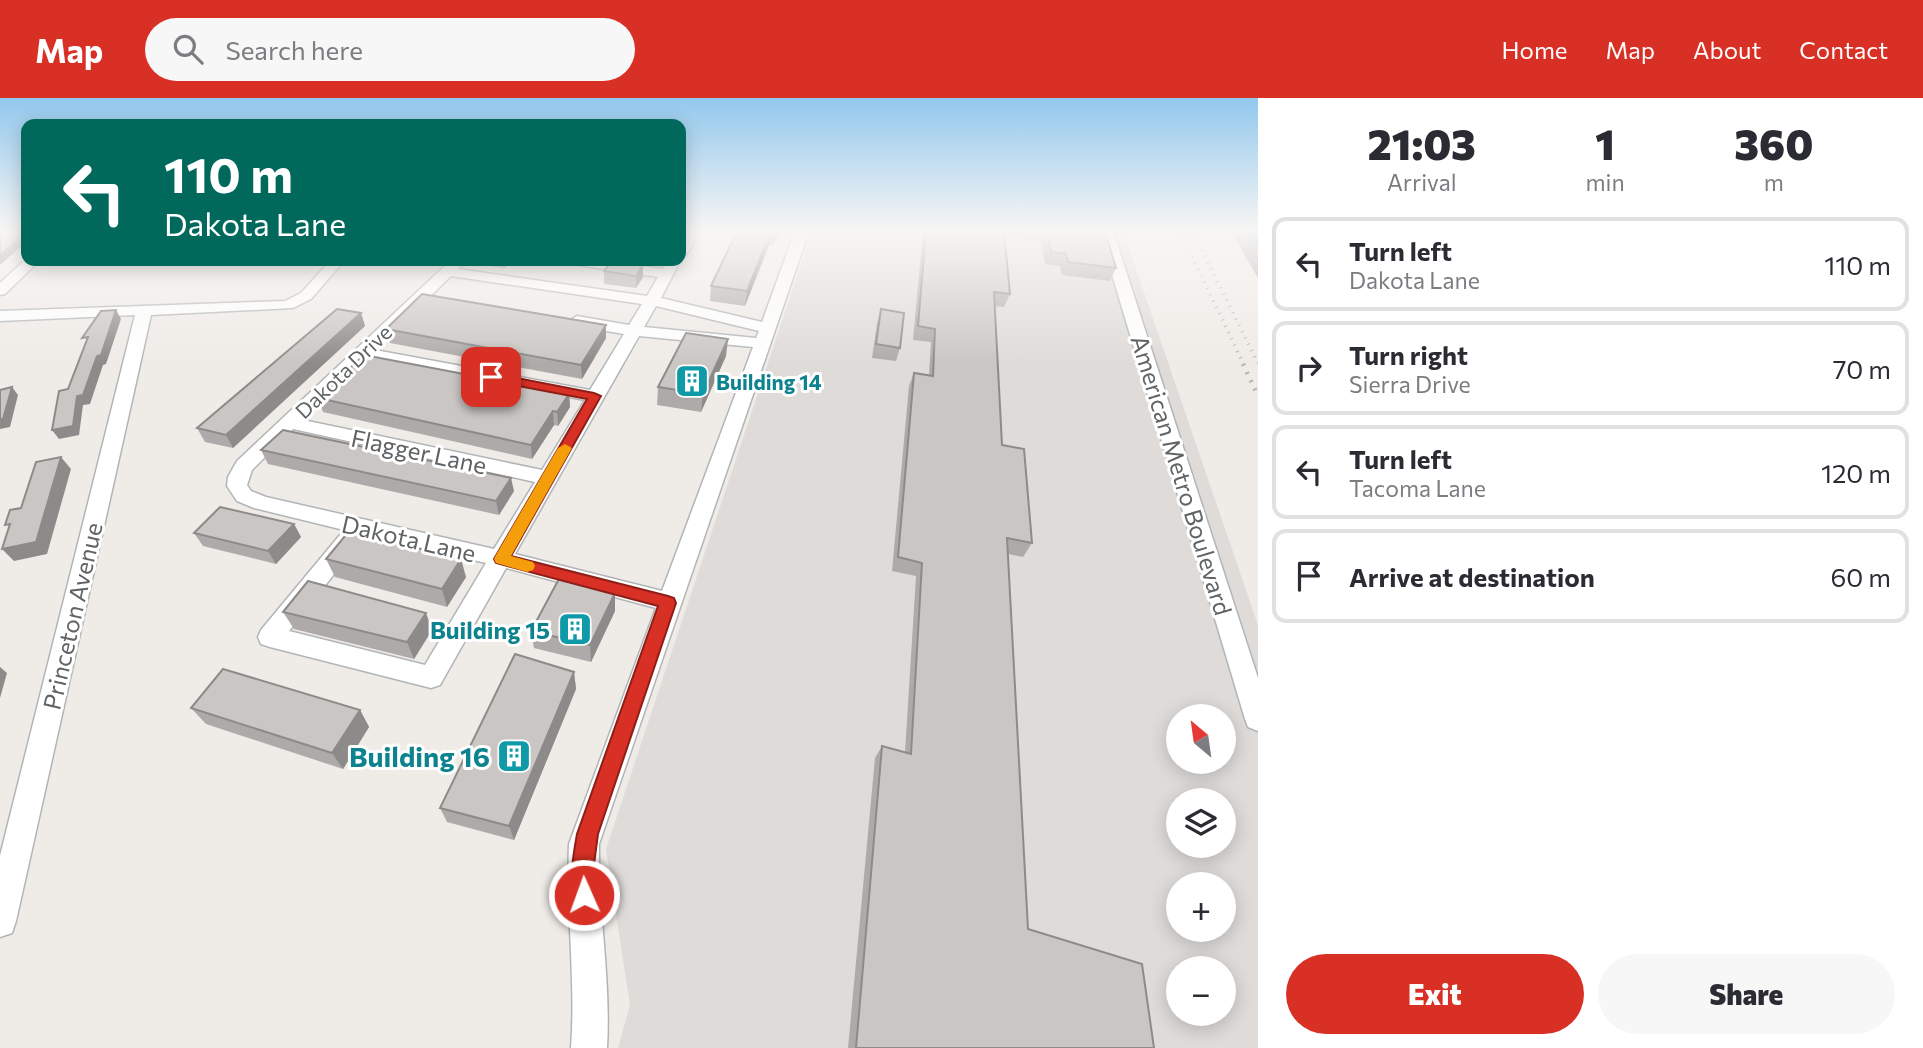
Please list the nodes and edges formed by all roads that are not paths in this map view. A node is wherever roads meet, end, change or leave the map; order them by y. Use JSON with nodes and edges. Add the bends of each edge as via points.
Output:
{"nodes":[{"id":1,"x":16,"y":275,"type":"edge"},
{"id":2,"x":324,"y":275,"type":"edge"},
{"id":3,"x":442,"y":275,"type":"edge"},
{"id":4,"x":504,"y":275,"type":"edge"},
{"id":5,"x":667,"y":275,"type":"edge"},
{"id":6,"x":786,"y":275,"type":"edge"},
{"id":7,"x":1121,"y":275,"type":"edge"},
{"id":8,"x":0,"y":290,"type":"edge"},
{"id":9,"x":422,"y":295,"type":"junction"},
{"id":10,"x":448,"y":299,"type":"edge"},
{"id":11,"x":653,"y":302,"type":"junction"},
{"id":12,"x":144,"y":311,"type":"junction"},
{"id":13,"x":0,"y":316,"type":"edge"},
{"id":14,"x":555,"y":317,"type":"edge"},
{"id":15,"x":636,"y":331,"type":"junction"},
{"id":16,"x":764,"y":335,"type":"junction"},
{"id":17,"x":362,"y":352,"type":"junction"},
{"id":18,"x":594,"y":396,"type":"junction"},
{"id":19,"x":290,"y":423,"type":"junction"},
{"id":20,"x":548,"y":478,"type":"junction"},
{"id":21,"x":237,"y":486,"type":"joint"},
{"id":22,"x":359,"y":527,"type":"junction"},
{"id":23,"x":502,"y":559,"type":"junction"},
{"id":24,"x":668,"y":603,"type":"junction"},
{"id":25,"x":1258,"y":719,"type":"edge"},
{"id":26,"x":8,"y":857,"type":"edge"},
{"id":27,"x":0,"y":921,"type":"edge"},
{"id":28,"x":589,"y":1048,"type":"edge"}],
"edges":[{"from":1,"to":8,"type":"street"},
{"from":2,"to":12,"type":"street","via":[[295,303]]},
{"from":3,"to":9,"type":"street","name":"Dakota Drive"},
{"from":4,"to":11,"type":"street"},
{"from":5,"to":11,"type":"street"},
{"from":6,"to":16,"type":"street"},
{"from":7,"to":25,"type":"street","name":"American Metro Boulevard"},
{"from":9,"to":10,"type":"street"},
{"from":9,"to":17,"type":"street","name":"Dakota Drive"},
{"from":11,"to":15,"type":"street"},
{"from":11,"to":16,"type":"street"},
{"from":12,"to":13,"type":"street"},
{"from":12,"to":26,"type":"street","name":"Princeton Avenue"},
{"from":14,"to":15,"type":"street"},
{"from":15,"to":16,"type":"street"},
{"from":15,"to":18,"type":"street"},
{"from":16,"to":24,"type":"street"},
{"from":17,"to":18,"type":"street"},
{"from":17,"to":19,"type":"street","name":"Dakota Drive"},
{"from":18,"to":20,"type":"street"},
{"from":19,"to":20,"type":"street","name":"Flagger Lane"},
{"from":19,"to":21,"type":"street","name":"Dakota Drive","via":[[244,466]]},
{"from":20,"to":23,"type":"street"},
{"from":21,"to":22,"type":"street","name":"Dakota Lane","via":[[244,496],[261,503]]},
{"from":22,"to":23,"type":"street","name":"Dakota Lane"},
{"from":22,"to":23,"type":"street","via":[[270,637],[431,677]]},
{"from":23,"to":24,"type":"street","name":"Dakota Lane"},
{"from":24,"to":28,"type":"street","via":[[584,844],[592,1015]]},
{"from":26,"to":27,"type":"street","name":"Princeton Avenue"}]}
